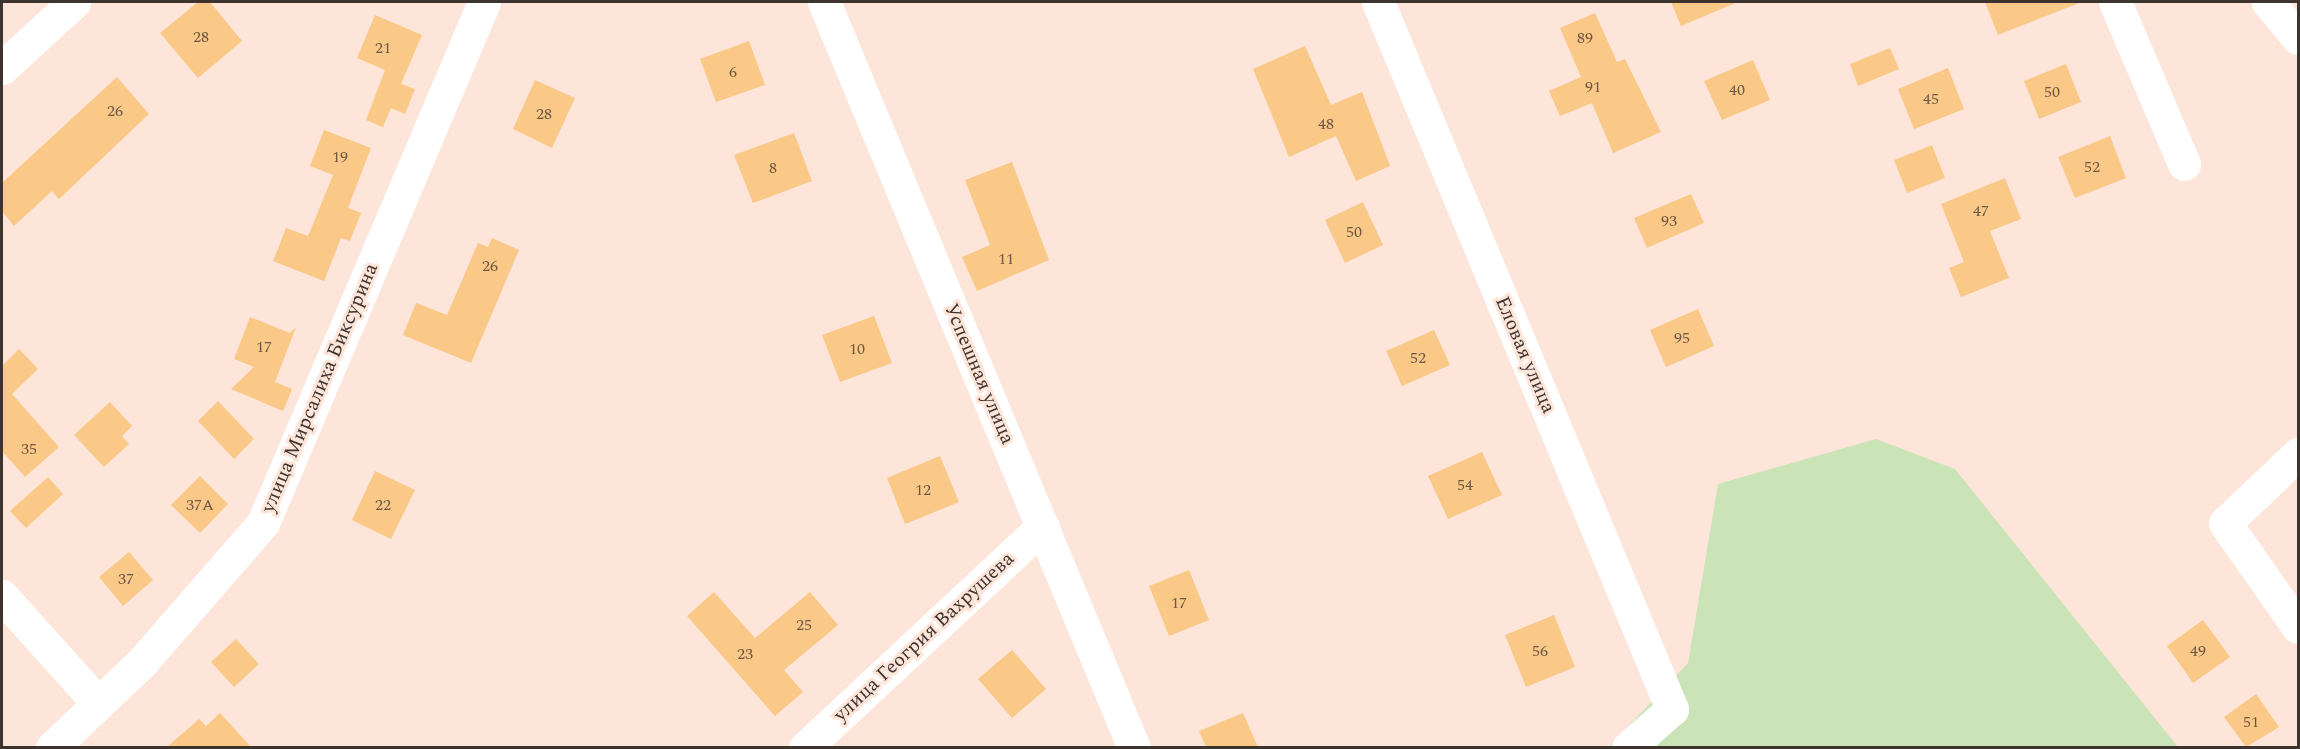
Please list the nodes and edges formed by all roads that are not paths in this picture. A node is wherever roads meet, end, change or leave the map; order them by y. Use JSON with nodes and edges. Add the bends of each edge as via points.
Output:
{"nodes":[{"id":1,"x":74,"y":2,"type":"edge"},
{"id":2,"x":484,"y":2,"type":"edge"},
{"id":3,"x":824,"y":2,"type":"edge"},
{"id":4,"x":1378,"y":2,"type":"edge"},
{"id":5,"x":2115,"y":2,"type":"edge"},
{"id":6,"x":2268,"y":2,"type":"edge"},
{"id":7,"x":2298,"y":38,"type":"edge"},
{"id":8,"x":2,"y":68,"type":"edge"},
{"id":9,"x":2184,"y":164,"type":"dead end"},
{"id":10,"x":2298,"y":454,"type":"edge"},
{"id":11,"x":1043,"y":526,"type":"junction"},
{"id":12,"x":2,"y":596,"type":"edge"},
{"id":13,"x":2298,"y":627,"type":"edge"},
{"id":14,"x":98,"y":703,"type":"junction"},
{"id":15,"x":52,"y":747,"type":"edge"},
{"id":16,"x":805,"y":747,"type":"edge"},
{"id":17,"x":1134,"y":747,"type":"edge"},
{"id":18,"x":1628,"y":747,"type":"edge"}],
"edges":[{"from":1,"to":8,"type":"street"},
{"from":2,"to":14,"type":"street","name":"улица Мирсалиха Биксурина","via":[[263,523],[143,661]]},
{"from":3,"to":11,"type":"street","name":"Успешная улица"},
{"from":4,"to":18,"type":"street","name":"Еловая улица","via":[[1671,709]]},
{"from":5,"to":9,"type":"street"},
{"from":6,"to":7,"type":"street"},
{"from":10,"to":13,"type":"street","via":[[2225,523]]},
{"from":11,"to":16,"type":"street","name":"улица Геогрия Вахрушева"},
{"from":11,"to":17,"type":"street","name":"Успешная улица"},
{"from":12,"to":14,"type":"street"},
{"from":14,"to":15,"type":"street","name":"улица Мирсалиха Биксурина"}]}
